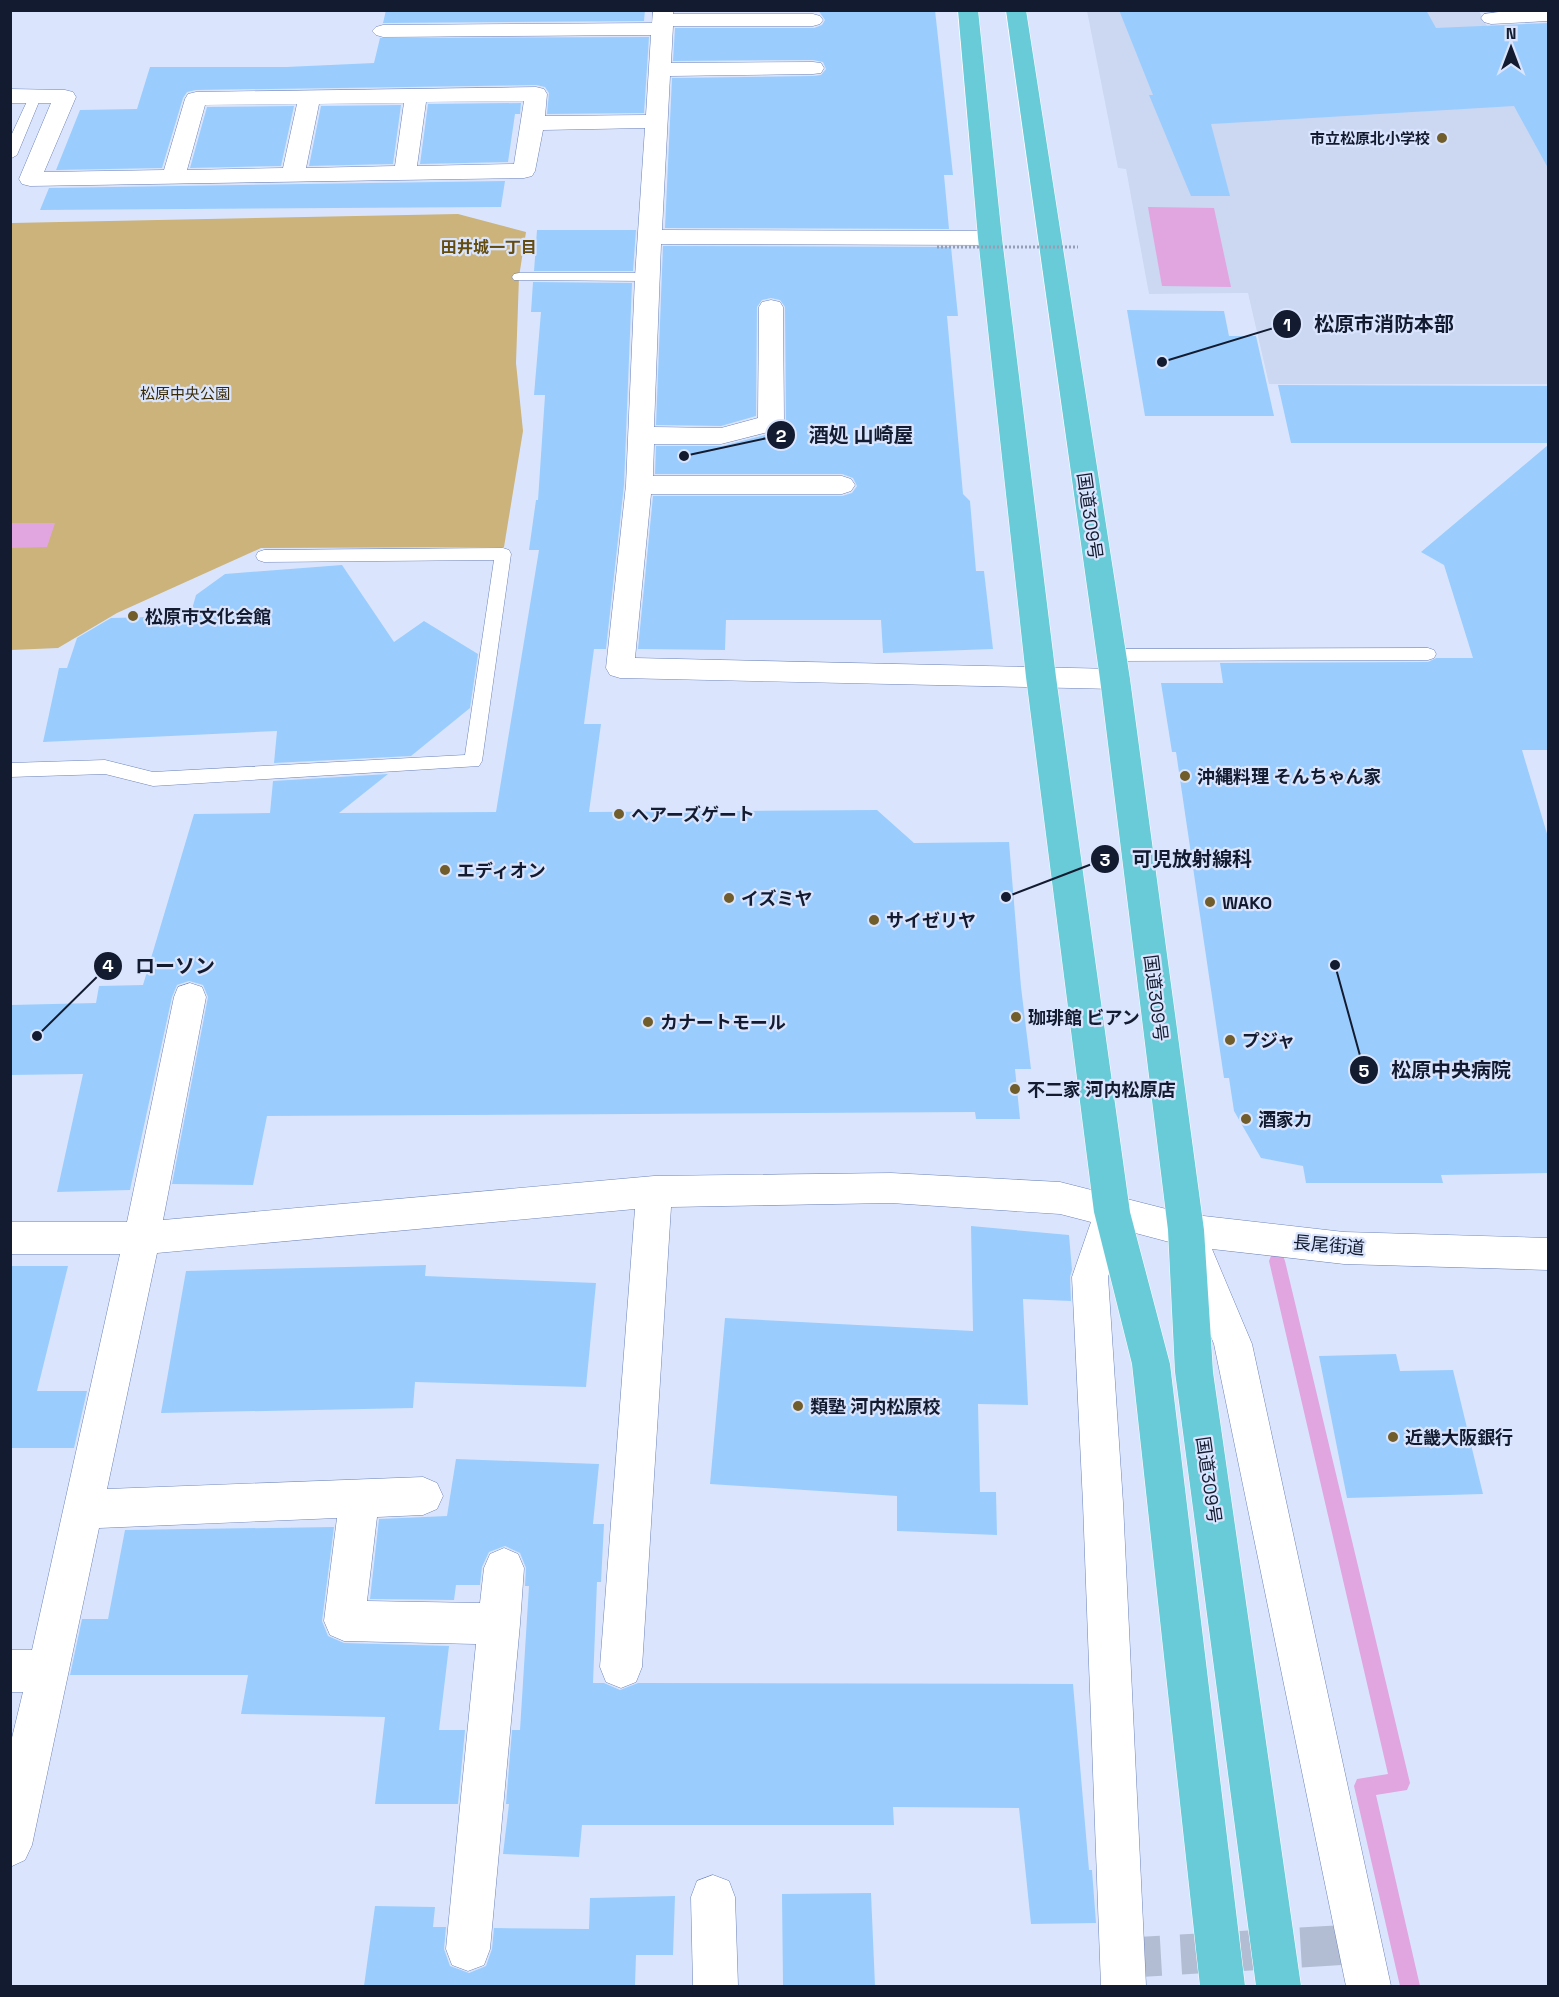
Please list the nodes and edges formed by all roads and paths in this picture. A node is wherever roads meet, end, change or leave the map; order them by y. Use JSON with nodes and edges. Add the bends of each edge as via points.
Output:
{"nodes":[{"id":1,"x":968,"y":10,"type":"edge"},
{"id":2,"x":1016,"y":10,"type":"edge"},
{"id":3,"x":1548,"y":15,"type":"edge"},
{"id":4,"x":1491,"y":18,"type":"dead end"},
{"id":5,"x":663,"y":20,"type":"edge"},
{"id":6,"x":813,"y":20,"type":"dead end"},
{"id":7,"x":383,"y":31,"type":"dead end"},
{"id":8,"x":813,"y":68,"type":"dead end"},
{"id":9,"x":660,"y":70,"type":"junction"},
{"id":10,"x":10,"y":96,"type":"edge"},
{"id":11,"x":416,"y":96,"type":"junction"},
{"id":12,"x":35,"y":97,"type":"junction"},
{"id":13,"x":309,"y":97,"type":"junction"},
{"id":14,"x":657,"y":121,"type":"junction"},
{"id":15,"x":532,"y":123,"type":"junction"},
{"id":16,"x":10,"y":154,"type":"edge"},
{"id":17,"x":405,"y":173,"type":"junction"},
{"id":18,"x":292,"y":175,"type":"junction"},
{"id":19,"x":173,"y":177,"type":"junction"},
{"id":20,"x":650,"y":237,"type":"junction"},
{"id":21,"x":990,"y":238,"type":"junction"},
{"id":22,"x":937,"y":247,"type":"dead end"},
{"id":23,"x":1078,"y":247,"type":"dead end"},
{"id":24,"x":519,"y":277,"type":"dead end"},
{"id":25,"x":647,"y":277,"type":"junction"},
{"id":26,"x":771,"y":307,"type":"dead end"},
{"id":27,"x":642,"y":435,"type":"junction"},
{"id":28,"x":639,"y":485,"type":"junction"},
{"id":29,"x":842,"y":485,"type":"dead end"},
{"id":30,"x":264,"y":555,"type":"dead end"},
{"id":31,"x":1428,"y":654,"type":"dead end"},
{"id":32,"x":1113,"y":667,"type":"junction"},
{"id":33,"x":1041,"y":677,"type":"junction"},
{"id":34,"x":10,"y":770,"type":"edge"},
{"id":35,"x":190,"y":997,"type":"dead end"},
{"id":36,"x":654,"y":1192,"type":"junction"},
{"id":37,"x":1112,"y":1212,"type":"junction"},
{"id":38,"x":1186,"y":1230,"type":"junction"},
{"id":39,"x":10,"y":1238,"type":"edge"},
{"id":40,"x":142,"y":1238,"type":"junction"},
{"id":41,"x":1548,"y":1254,"type":"edge"},
{"id":42,"x":423,"y":1496,"type":"dead end"},
{"id":43,"x":359,"y":1499,"type":"junction"},
{"id":44,"x":82,"y":1509,"type":"junction"},
{"id":45,"x":504,"y":1568,"type":"dead end"},
{"id":46,"x":500,"y":1624,"type":"junction"},
{"id":47,"x":621,"y":1667,"type":"dead end"},
{"id":48,"x":28,"y":1671,"type":"edge"},
{"id":49,"x":10,"y":1845,"type":"edge"},
{"id":50,"x":713,"y":1897,"type":"dead end"},
{"id":51,"x":468,"y":1949,"type":"dead end"},
{"id":52,"x":716,"y":1986,"type":"edge"},
{"id":53,"x":1123,"y":1986,"type":"edge"},
{"id":54,"x":1223,"y":1986,"type":"edge"},
{"id":55,"x":1279,"y":1986,"type":"edge"},
{"id":56,"x":1369,"y":1986,"type":"edge"}],
"edges":[{"from":1,"to":21,"type":"highway"},
{"from":2,"to":32,"type":"highway","name":"国道309号"},
{"from":3,"to":4,"type":"street"},
{"from":5,"to":6,"type":"street"},
{"from":5,"to":7,"type":"street"},
{"from":5,"to":9,"type":"street"},
{"from":8,"to":9,"type":"street"},
{"from":9,"to":14,"type":"street"},
{"from":10,"to":12,"type":"street"},
{"from":11,"to":13,"type":"street"},
{"from":11,"to":15,"type":"street","via":[[536,94]]},
{"from":11,"to":17,"type":"street"},
{"from":12,"to":16,"type":"lane"},
{"from":12,"to":19,"type":"street","via":[[64,97],[30,179]]},
{"from":13,"to":18,"type":"street"},
{"from":13,"to":19,"type":"street","via":[[196,99]]},
{"from":14,"to":15,"type":"street"},
{"from":14,"to":20,"type":"street"},
{"from":15,"to":17,"type":"street","via":[[524,171]]},
{"from":17,"to":18,"type":"street"},
{"from":18,"to":19,"type":"street"},
{"from":20,"to":21,"type":"street"},
{"from":20,"to":25,"type":"street"},
{"from":21,"to":33,"type":"highway"},
{"from":22,"to":23,"type":"path","bridge":true},
{"from":24,"to":25,"type":"lane"},
{"from":25,"to":27,"type":"street"},
{"from":26,"to":27,"type":"street","via":[[771,423],[720,436]]},
{"from":27,"to":28,"type":"street"},
{"from":28,"to":29,"type":"street"},
{"from":28,"to":33,"type":"street","via":[[620,668]]},
{"from":30,"to":34,"type":"lane","via":[[502,554],[473,761],[153,779],[105,767]]},
{"from":31,"to":32,"type":"lane"},
{"from":32,"to":33,"type":"street"},
{"from":32,"to":38,"type":"highway","name":"国道309号"},
{"from":33,"to":37,"type":"highway"},
{"from":35,"to":40,"type":"street"},
{"from":36,"to":37,"type":"street","name":"長尾街道","via":[[891,1188],[1060,1198]]},
{"from":36,"to":40,"type":"street","name":"長尾街道"},
{"from":36,"to":47,"type":"street"},
{"from":37,"to":38,"type":"street","name":"長尾街道"},
{"from":37,"to":53,"type":"street","via":[[1090,1277]]},
{"from":37,"to":54,"type":"highway","via":[[1151,1364]]},
{"from":38,"to":41,"type":"street","name":"長尾街道","via":[[1344,1248]]},
{"from":38,"to":55,"type":"highway","name":"国道309号","via":[[1194,1372]]},
{"from":38,"to":56,"type":"street","via":[[1233,1344]]},
{"from":39,"to":40,"type":"street","name":"長尾街道"},
{"from":40,"to":44,"type":"street"},
{"from":42,"to":43,"type":"street"},
{"from":43,"to":44,"type":"street"},
{"from":43,"to":46,"type":"street","via":[[344,1621]]},
{"from":44,"to":48,"type":"street"},
{"from":45,"to":46,"type":"street"},
{"from":46,"to":51,"type":"street"},
{"from":48,"to":49,"type":"street"},
{"from":50,"to":52,"type":"street"}]}
